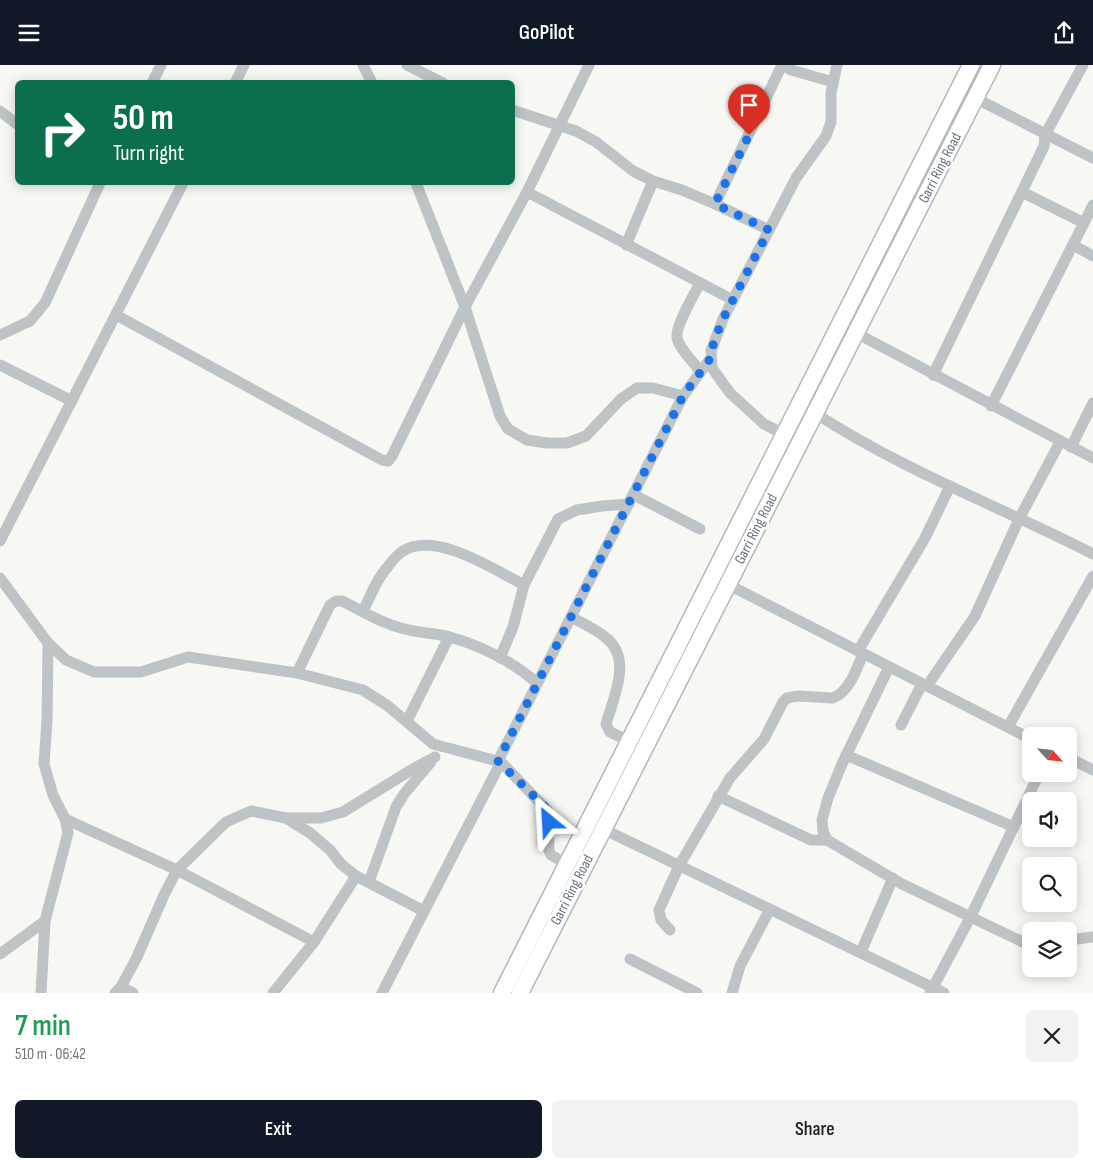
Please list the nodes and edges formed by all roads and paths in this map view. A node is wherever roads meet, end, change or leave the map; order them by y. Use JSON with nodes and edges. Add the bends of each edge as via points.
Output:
{"nodes":[{"id":1,"x":161,"y":65,"type":"edge"},
{"id":2,"x":244,"y":65,"type":"edge"},
{"id":3,"x":362,"y":65,"type":"edge"},
{"id":4,"x":407,"y":65,"type":"edge"},
{"id":5,"x":589,"y":65,"type":"edge"},
{"id":6,"x":783,"y":65,"type":"edge"},
{"id":7,"x":837,"y":65,"type":"edge"},
{"id":8,"x":971,"y":65,"type":"edge"},
{"id":9,"x":992,"y":65,"type":"edge"},
{"id":10,"x":1083,"y":65,"type":"edge"},
{"id":11,"x":154,"y":80,"type":"edge"},
{"id":12,"x":236,"y":80,"type":"edge"},
{"id":13,"x":370,"y":80,"type":"edge"},
{"id":14,"x":437,"y":80,"type":"edge"},
{"id":15,"x":833,"y":82,"type":"junction"},
{"id":16,"x":975,"y":98,"type":"junction"},
{"id":17,"x":0,"y":111,"type":"edge"},
{"id":18,"x":515,"y":111,"type":"edge"},
{"id":19,"x":15,"y":123,"type":"edge"},
{"id":20,"x":560,"y":124,"type":"junction"},
{"id":21,"x":1045,"y":135,"type":"junction"},
{"id":22,"x":929,"y":145,"type":"junction"},
{"id":23,"x":947,"y":154,"type":"junction"},
{"id":24,"x":1093,"y":158,"type":"edge"},
{"id":25,"x":653,"y":181,"type":"junction"},
{"id":26,"x":99,"y":185,"type":"edge"},
{"id":27,"x":181,"y":185,"type":"edge"},
{"id":28,"x":417,"y":185,"type":"edge"},
{"id":29,"x":527,"y":192,"type":"junction"},
{"id":30,"x":1022,"y":192,"type":"junction"},
{"id":31,"x":715,"y":204,"type":"junction"},
{"id":32,"x":1093,"y":205,"type":"edge"},
{"id":33,"x":1084,"y":223,"type":"junction"},
{"id":34,"x":769,"y":230,"type":"junction"},
{"id":35,"x":626,"y":245,"type":"junction"},
{"id":36,"x":1073,"y":245,"type":"junction"},
{"id":37,"x":1093,"y":256,"type":"edge"},
{"id":38,"x":700,"y":283,"type":"junction"},
{"id":39,"x":733,"y":300,"type":"junction"},
{"id":40,"x":465,"y":307,"type":"junction"},
{"id":41,"x":116,"y":315,"type":"junction"},
{"id":42,"x":856,"y":333,"type":"junction"},
{"id":43,"x":0,"y":335,"type":"edge"},
{"id":44,"x":710,"y":359,"type":"junction"},
{"id":45,"x":0,"y":365,"type":"edge"},
{"id":46,"x":700,"y":371,"type":"junction"},
{"id":47,"x":933,"y":375,"type":"junction"},
{"id":48,"x":683,"y":396,"type":"junction"},
{"id":49,"x":72,"y":401,"type":"junction"},
{"id":50,"x":1093,"y":403,"type":"edge"},
{"id":51,"x":991,"y":406,"type":"junction"},
{"id":52,"x":815,"y":413,"type":"junction"},
{"id":53,"x":784,"y":434,"type":"junction"},
{"id":54,"x":1066,"y":444,"type":"junction"},
{"id":55,"x":1093,"y":459,"type":"edge"},
{"id":56,"x":950,"y":486,"type":"junction"},
{"id":57,"x":631,"y":499,"type":"junction"},
{"id":58,"x":0,"y":514,"type":"edge"},
{"id":59,"x":12,"y":519,"type":"junction"},
{"id":60,"x":1019,"y":519,"type":"junction"},
{"id":61,"x":700,"y":529,"type":"dead end"},
{"id":62,"x":0,"y":541,"type":"edge"},
{"id":63,"x":1093,"y":554,"type":"edge"},
{"id":64,"x":1093,"y":576,"type":"edge"},
{"id":65,"x":0,"y":578,"type":"edge"},
{"id":66,"x":727,"y":584,"type":"junction"},
{"id":67,"x":524,"y":585,"type":"junction"},
{"id":68,"x":363,"y":611,"type":"junction"},
{"id":69,"x":572,"y":617,"type":"junction"},
{"id":70,"x":449,"y":637,"type":"junction"},
{"id":71,"x":48,"y":643,"type":"junction"},
{"id":72,"x":861,"y":653,"type":"junction"},
{"id":73,"x":500,"y":658,"type":"junction"},
{"id":74,"x":889,"y":667,"type":"junction"},
{"id":75,"x":297,"y":673,"type":"junction"},
{"id":76,"x":537,"y":683,"type":"junction"},
{"id":77,"x":925,"y":685,"type":"junction"},
{"id":78,"x":407,"y":721,"type":"junction"},
{"id":79,"x":902,"y":725,"type":"dead end"},
{"id":80,"x":1008,"y":727,"type":"junction"},
{"id":81,"x":1022,"y":734,"type":"edge"},
{"id":82,"x":629,"y":741,"type":"junction"},
{"id":83,"x":445,"y":748,"type":"junction"},
{"id":84,"x":846,"y":755,"type":"junction"},
{"id":85,"x":435,"y":757,"type":"junction"},
{"id":86,"x":500,"y":761,"type":"junction"},
{"id":87,"x":1078,"y":762,"type":"edge"},
{"id":88,"x":1093,"y":770,"type":"edge"},
{"id":89,"x":1036,"y":783,"type":"edge"},
{"id":90,"x":718,"y":796,"type":"junction"},
{"id":91,"x":65,"y":819,"type":"junction"},
{"id":92,"x":286,"y":819,"type":"junction"},
{"id":93,"x":1014,"y":827,"type":"junction"},
{"id":94,"x":603,"y":829,"type":"junction"},
{"id":95,"x":827,"y":840,"type":"junction"},
{"id":96,"x":567,"y":864,"type":"junction"},
{"id":97,"x":678,"y":866,"type":"junction"},
{"id":98,"x":177,"y":870,"type":"junction"},
{"id":99,"x":356,"y":875,"type":"junction"},
{"id":100,"x":893,"y":878,"type":"junction"},
{"id":101,"x":370,"y":882,"type":"junction"},
{"id":102,"x":770,"y":909,"type":"junction"},
{"id":103,"x":424,"y":911,"type":"junction"},
{"id":104,"x":971,"y":915,"type":"junction"},
{"id":105,"x":45,"y":921,"type":"junction"},
{"id":106,"x":670,"y":930,"type":"dead end"},
{"id":107,"x":1093,"y":937,"type":"edge"},
{"id":108,"x":1077,"y":939,"type":"edge"},
{"id":109,"x":1022,"y":941,"type":"edge"},
{"id":110,"x":314,"y":942,"type":"junction"},
{"id":111,"x":861,"y":952,"type":"junction"},
{"id":112,"x":0,"y":953,"type":"edge"},
{"id":113,"x":630,"y":959,"type":"dead end"},
{"id":114,"x":118,"y":990,"type":"edge"},
{"id":115,"x":932,"y":990,"type":"edge"},
{"id":116,"x":42,"y":993,"type":"edge"},
{"id":117,"x":133,"y":993,"type":"edge"},
{"id":118,"x":273,"y":993,"type":"edge"},
{"id":119,"x":382,"y":993,"type":"edge"},
{"id":120,"x":502,"y":993,"type":"edge"},
{"id":121,"x":520,"y":993,"type":"edge"},
{"id":122,"x":697,"y":993,"type":"edge"},
{"id":123,"x":732,"y":993,"type":"edge"},
{"id":124,"x":944,"y":993,"type":"edge"}],
"edges":[{"from":1,"to":11,"type":"street"},
{"from":2,"to":12,"type":"street"},
{"from":3,"to":13,"type":"street"},
{"from":4,"to":14,"type":"street"},
{"from":5,"to":20,"type":"street"},
{"from":6,"to":15,"type":"street"},
{"from":6,"to":31,"type":"street"},
{"from":7,"to":15,"type":"street"},
{"from":8,"to":22,"type":"highway","name":"Garri Ring Road"},
{"from":9,"to":16,"type":"highway","name":"Garri Ring Road"},
{"from":10,"to":21,"type":"street"},
{"from":15,"to":34,"type":"street","via":[[832,122],[826,136],[796,178]]},
{"from":16,"to":21,"type":"street"},
{"from":16,"to":23,"type":"highway","name":"Garri Ring Road"},
{"from":17,"to":19,"type":"street"},
{"from":18,"to":20,"type":"street"},
{"from":20,"to":25,"type":"street","via":[[596,142],[633,171]]},
{"from":20,"to":29,"type":"street"},
{"from":21,"to":24,"type":"street"},
{"from":21,"to":30,"type":"street","via":[[1044,146]]},
{"from":22,"to":23,"type":"highway"},
{"from":22,"to":53,"type":"highway","name":"Garri Ring Road"},
{"from":23,"to":42,"type":"highway","name":"Garri Ring Road"},
{"from":25,"to":31,"type":"street"},
{"from":25,"to":35,"type":"street"},
{"from":26,"to":43,"type":"street","via":[[45,303],[30,321]]},
{"from":27,"to":41,"type":"street"},
{"from":28,"to":40,"type":"street"},
{"from":29,"to":35,"type":"street"},
{"from":29,"to":40,"type":"street"},
{"from":30,"to":33,"type":"street"},
{"from":30,"to":47,"type":"street"},
{"from":31,"to":34,"type":"street"},
{"from":32,"to":33,"type":"street"},
{"from":33,"to":36,"type":"street"},
{"from":34,"to":39,"type":"street"},
{"from":35,"to":38,"type":"street"},
{"from":36,"to":37,"type":"street"},
{"from":36,"to":51,"type":"street"},
{"from":38,"to":39,"type":"street"},
{"from":38,"to":46,"type":"street","via":[[677,337]]},
{"from":39,"to":44,"type":"street","via":[[714,341]]},
{"from":40,"to":41,"type":"street","via":[[388,461]]},
{"from":40,"to":48,"type":"street","via":[[500,416],[508,429],[527,439],[567,443],[586,436],[621,399],[637,388],[654,388]]},
{"from":41,"to":49,"type":"street"},
{"from":42,"to":47,"type":"street"},
{"from":42,"to":52,"type":"highway","name":"Garri Ring Road"},
{"from":44,"to":46,"type":"street"},
{"from":44,"to":53,"type":"street","via":[[712,368],[730,393],[764,424]]},
{"from":45,"to":49,"type":"street"},
{"from":46,"to":48,"type":"street"},
{"from":47,"to":51,"type":"street"},
{"from":48,"to":57,"type":"street"},
{"from":49,"to":59,"type":"street"},
{"from":50,"to":54,"type":"street"},
{"from":51,"to":54,"type":"street"},
{"from":52,"to":56,"type":"street","via":[[842,431]]},
{"from":52,"to":66,"type":"highway","name":"Garri Ring Road"},
{"from":53,"to":82,"type":"highway","name":"Garri Ring Road"},
{"from":54,"to":55,"type":"street"},
{"from":54,"to":60,"type":"street"},
{"from":56,"to":60,"type":"street"},
{"from":56,"to":72,"type":"street"},
{"from":57,"to":61,"type":"street"},
{"from":57,"to":67,"type":"street","via":[[577,510],[558,519]]},
{"from":57,"to":69,"type":"street"},
{"from":58,"to":59,"type":"street"},
{"from":59,"to":62,"type":"street"},
{"from":60,"to":63,"type":"street"},
{"from":60,"to":77,"type":"street","via":[[974,616]]},
{"from":64,"to":80,"type":"street"},
{"from":65,"to":71,"type":"street"},
{"from":66,"to":72,"type":"street"},
{"from":66,"to":94,"type":"highway","name":"Garri Ring Road"},
{"from":67,"to":68,"type":"street","via":[[460,553],[439,546],[420,545],[403,551],[385,569]]},
{"from":67,"to":73,"type":"street","via":[[513,627]]},
{"from":68,"to":70,"type":"street","via":[[405,629]]},
{"from":68,"to":75,"type":"street","via":[[342,601],[330,605]]},
{"from":69,"to":76,"type":"street"},
{"from":69,"to":82,"type":"street","via":[[605,636],[617,648],[618,686],[606,724],[610,732]]},
{"from":70,"to":73,"type":"street"},
{"from":70,"to":78,"type":"street"},
{"from":71,"to":75,"type":"street","via":[[66,660],[94,672],[141,672],[188,657]]},
{"from":71,"to":91,"type":"street","via":[[44,765]]},
{"from":72,"to":74,"type":"street"},
{"from":72,"to":90,"type":"street","via":[[849,684],[837,697],[793,696],[783,702],[764,739],[739,765]]},
{"from":73,"to":76,"type":"street","via":[[521,669]]},
{"from":74,"to":77,"type":"street"},
{"from":74,"to":84,"type":"street"},
{"from":75,"to":78,"type":"street","via":[[363,690]]},
{"from":76,"to":86,"type":"street"},
{"from":77,"to":79,"type":"street"},
{"from":77,"to":80,"type":"street"},
{"from":78,"to":83,"type":"street","via":[[433,744]]},
{"from":80,"to":81,"type":"street"},
{"from":82,"to":96,"type":"highway","name":"Garri Ring Road"},
{"from":83,"to":85,"type":"street"},
{"from":83,"to":86,"type":"street"},
{"from":84,"to":93,"type":"street"},
{"from":84,"to":95,"type":"street","via":[[822,820]]},
{"from":85,"to":92,"type":"street","via":[[343,811],[321,818]]},
{"from":85,"to":101,"type":"street","via":[[396,807]]},
{"from":86,"to":96,"type":"street","via":[[545,807],[549,822],[549,851]]},
{"from":86,"to":103,"type":"street"},
{"from":87,"to":88,"type":"street"},
{"from":89,"to":93,"type":"street"},
{"from":90,"to":95,"type":"street","via":[[811,840]]},
{"from":90,"to":97,"type":"street"},
{"from":91,"to":98,"type":"street"},
{"from":91,"to":105,"type":"street","via":[[68,833]]},
{"from":92,"to":98,"type":"street","via":[[251,811],[226,822]]},
{"from":92,"to":99,"type":"street","via":[[310,833]]},
{"from":93,"to":104,"type":"street"},
{"from":94,"to":97,"type":"street"},
{"from":94,"to":121,"type":"highway","name":"Garri Ring Road"},
{"from":95,"to":100,"type":"street"},
{"from":96,"to":120,"type":"highway","name":"Garri Ring Road"},
{"from":97,"to":102,"type":"street"},
{"from":97,"to":106,"type":"street","via":[[659,910],[661,920]]},
{"from":98,"to":110,"type":"street"},
{"from":98,"to":114,"type":"street"},
{"from":99,"to":101,"type":"street"},
{"from":99,"to":110,"type":"street"},
{"from":100,"to":104,"type":"street"},
{"from":100,"to":111,"type":"street"},
{"from":101,"to":103,"type":"street"},
{"from":102,"to":111,"type":"street"},
{"from":102,"to":123,"type":"street","via":[[740,966]]},
{"from":103,"to":119,"type":"street"},
{"from":104,"to":109,"type":"street"},
{"from":104,"to":115,"type":"street"},
{"from":105,"to":112,"type":"street"},
{"from":105,"to":116,"type":"street"},
{"from":107,"to":108,"type":"street"},
{"from":110,"to":118,"type":"street"},
{"from":111,"to":115,"type":"street"},
{"from":113,"to":122,"type":"street"},
{"from":114,"to":117,"type":"street"},
{"from":115,"to":124,"type":"street"}]}
